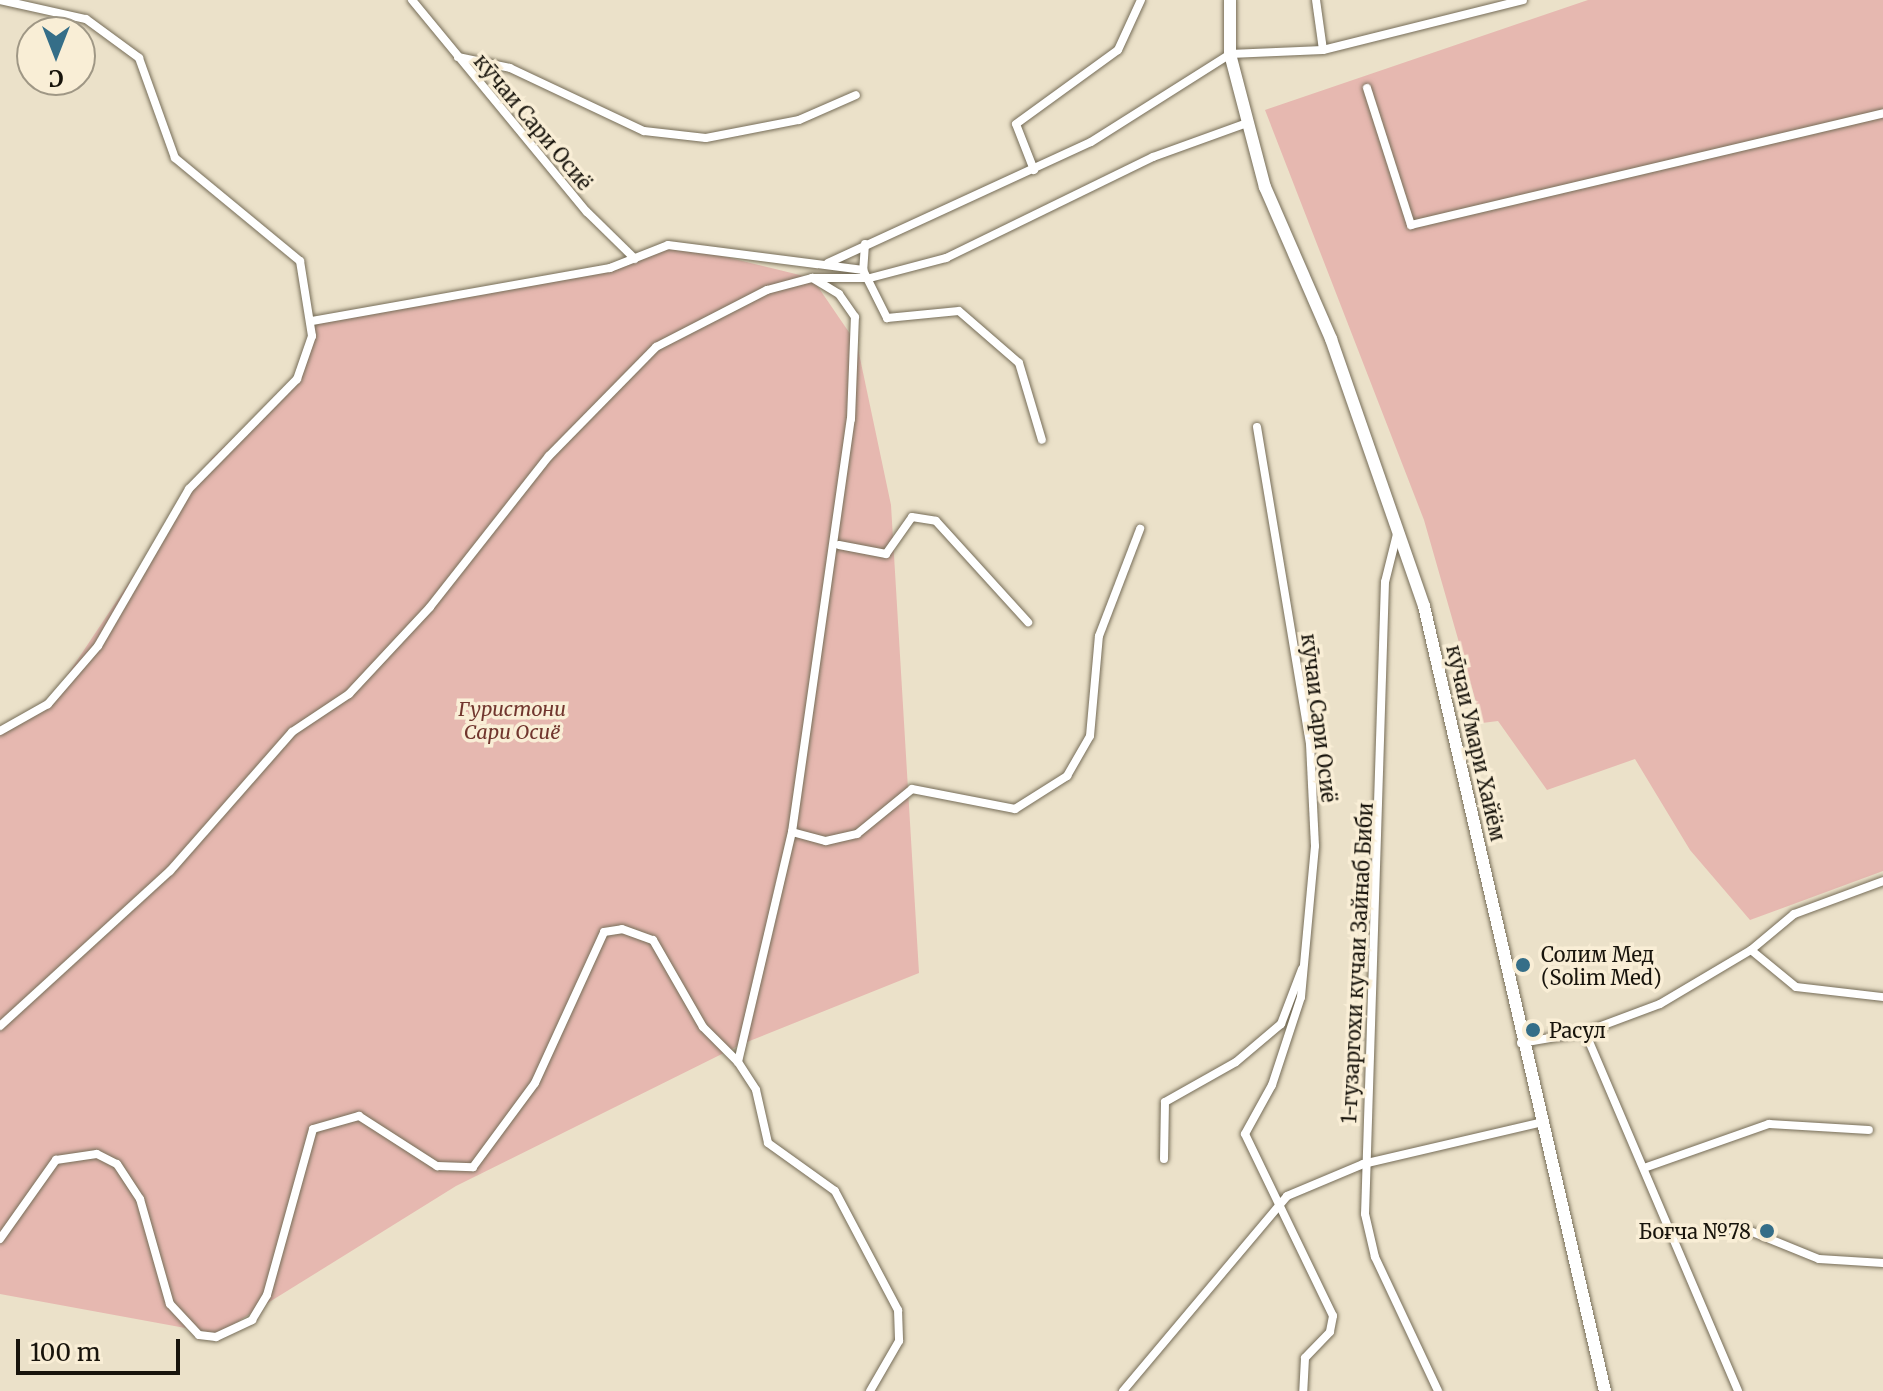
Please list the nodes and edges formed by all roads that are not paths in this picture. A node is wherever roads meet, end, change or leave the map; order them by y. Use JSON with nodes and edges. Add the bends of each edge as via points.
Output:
{"nodes":[{"id":1,"x":0,"y":0,"type":"edge"},
{"id":2,"x":412,"y":0,"type":"edge"},
{"id":3,"x":1141,"y":0,"type":"edge"},
{"id":4,"x":1230,"y":0,"type":"edge"},
{"id":5,"x":1316,"y":0,"type":"edge"},
{"id":6,"x":1523,"y":0,"type":"edge"},
{"id":7,"x":1323,"y":50,"type":"junction"},
{"id":8,"x":1230,"y":54,"type":"junction"},
{"id":9,"x":458,"y":57,"type":"junction"},
{"id":10,"x":1367,"y":88,"type":"dead end"},
{"id":11,"x":856,"y":95,"type":"dead end"},
{"id":12,"x":1883,"y":113,"type":"edge"},
{"id":13,"x":1247,"y":123,"type":"junction"},
{"id":14,"x":1034,"y":170,"type":"junction"},
{"id":15,"x":866,"y":242,"type":"junction"},
{"id":16,"x":635,"y":259,"type":"junction"},
{"id":17,"x":828,"y":263,"type":"junction"},
{"id":18,"x":863,"y":270,"type":"junction"},
{"id":19,"x":812,"y":278,"type":"junction"},
{"id":20,"x":870,"y":278,"type":"junction"},
{"id":21,"x":312,"y":321,"type":"junction"},
{"id":22,"x":1257,"y":427,"type":"dead end"},
{"id":23,"x":1042,"y":440,"type":"dead end"},
{"id":24,"x":1401,"y":524,"type":"junction"},
{"id":25,"x":1140,"y":529,"type":"dead end"},
{"id":26,"x":839,"y":545,"type":"junction"},
{"id":27,"x":1028,"y":622,"type":"dead end"},
{"id":28,"x":0,"y":731,"type":"edge"},
{"id":29,"x":792,"y":832,"type":"junction"},
{"id":30,"x":1883,"y":881,"type":"edge"},
{"id":31,"x":1751,"y":950,"type":"junction"},
{"id":32,"x":1303,"y":968,"type":"junction"},
{"id":33,"x":1883,"y":997,"type":"edge"},
{"id":34,"x":0,"y":1026,"type":"edge"},
{"id":35,"x":1585,"y":1032,"type":"junction"},
{"id":36,"x":1521,"y":1043,"type":"junction"},
{"id":37,"x":738,"y":1062,"type":"junction"},
{"id":38,"x":1539,"y":1123,"type":"junction"},
{"id":39,"x":1869,"y":1130,"type":"dead end"},
{"id":40,"x":1164,"y":1159,"type":"dead end"},
{"id":41,"x":1363,"y":1164,"type":"junction"},
{"id":42,"x":1644,"y":1168,"type":"junction"},
{"id":43,"x":1275,"y":1207,"type":"junction"},
{"id":44,"x":1723,"y":1229,"type":"dead end"},
{"id":45,"x":0,"y":1239,"type":"edge"},
{"id":46,"x":1883,"y":1263,"type":"edge"},
{"id":47,"x":870,"y":1391,"type":"edge"},
{"id":48,"x":1123,"y":1391,"type":"edge"},
{"id":49,"x":1303,"y":1391,"type":"edge"},
{"id":50,"x":1438,"y":1391,"type":"edge"},
{"id":51,"x":1605,"y":1391,"type":"edge"},
{"id":52,"x":1738,"y":1391,"type":"edge"}],
"edges":[{"from":1,"to":21,"type":"street","via":[[86,19],[139,58],[175,158],[300,261]]},
{"from":2,"to":9,"type":"street","name":"кӯчаи Сари Осиё"},
{"from":3,"to":14,"type":"street","via":[[1118,50],[1016,124]]},
{"from":4,"to":8,"type":"main road","name":"кӯчаи Умари Хайём"},
{"from":5,"to":7,"type":"street"},
{"from":6,"to":7,"type":"street"},
{"from":7,"to":8,"type":"street"},
{"from":8,"to":13,"type":"main road","name":"кӯчаи Умари Хайём"},
{"from":8,"to":14,"type":"street"},
{"from":9,"to":11,"type":"street","via":[[510,68],[644,131],[706,138],[799,120]]},
{"from":9,"to":16,"type":"street","name":"кӯчаи Сари Осиё"},
{"from":10,"to":12,"type":"street","via":[[1411,225]]},
{"from":13,"to":20,"type":"street","via":[[1153,157],[960,252]]},
{"from":13,"to":24,"type":"main road","name":"кӯчаи Умари Хайём","via":[[1270,200]]},
{"from":14,"to":15,"type":"street"},
{"from":15,"to":17,"type":"street"},
{"from":15,"to":18,"type":"street"},
{"from":16,"to":17,"type":"street","via":[[684,245]]},
{"from":16,"to":21,"type":"street"},
{"from":17,"to":18,"type":"street"},
{"from":18,"to":20,"type":"street"},
{"from":19,"to":20,"type":"street"},
{"from":19,"to":26,"type":"street","via":[[839,294],[855,317]]},
{"from":19,"to":34,"type":"street","via":[[729,304],[645,358],[549,456],[430,607],[349,694],[292,732],[170,871]]},
{"from":20,"to":23,"type":"street","via":[[887,318],[959,311],[1019,363]]},
{"from":21,"to":28,"type":"street","via":[[297,379],[212,458],[98,646],[48,704]]},
{"from":22,"to":32,"type":"street","name":"кӯчаи Сари Осиё","via":[[1310,744],[1315,846]]},
{"from":24,"to":36,"type":"main road","name":"кӯчаи Умари Хайём"},
{"from":24,"to":41,"type":"street","name":"1-гузаргохи кучаи Зайнаб Биби","via":[[1385,582],[1379,897]]},
{"from":25,"to":29,"type":"street","via":[[1099,636],[1090,736],[1067,776],[1015,809],[912,789],[857,834],[826,841]]},
{"from":26,"to":27,"type":"street","via":[[886,554],[912,517],[936,521]]},
{"from":26,"to":29,"type":"street"},
{"from":29,"to":37,"type":"street"},
{"from":30,"to":31,"type":"street","via":[[1794,914]]},
{"from":31,"to":33,"type":"street","via":[[1796,987]]},
{"from":31,"to":35,"type":"street","via":[[1660,1004]]},
{"from":32,"to":40,"type":"street","via":[[1293,979],[1281,1024],[1236,1062],[1165,1102]]},
{"from":32,"to":43,"type":"street","name":"кӯчаи Сари Осиё","via":[[1285,1053],[1245,1134]]},
{"from":35,"to":36,"type":"street"},
{"from":35,"to":42,"type":"street"},
{"from":36,"to":38,"type":"main road","name":"кӯчаи Умари Хайём"},
{"from":37,"to":45,"type":"street","via":[[703,1027],[653,940],[622,929],[604,932],[535,1083],[473,1167],[437,1166],[372,1119],[339,1118],[313,1129],[267,1295],[252,1320],[216,1337],[199,1335],[170,1304],[140,1199],[117,1164],[97,1154],[56,1160]]},
{"from":37,"to":47,"type":"street","via":[[756,1090],[768,1143],[835,1191],[898,1310],[899,1341]]},
{"from":38,"to":41,"type":"street"},
{"from":38,"to":51,"type":"main road","name":"кӯчаи Умари Хайём"},
{"from":39,"to":42,"type":"street","via":[[1769,1124]]},
{"from":41,"to":43,"type":"street","via":[[1308,1184]]},
{"from":41,"to":50,"type":"street","name":"1-гузаргохи кучаи Зайнаб Биби","via":[[1375,1257]]},
{"from":42,"to":52,"type":"street"},
{"from":43,"to":48,"type":"street"},
{"from":43,"to":49,"type":"street","name":"кӯчаи Сари Осиё","via":[[1308,1257],[1333,1316],[1330,1332],[1305,1358]]},
{"from":44,"to":46,"type":"street","via":[[1750,1231],[1819,1259]]}]}
